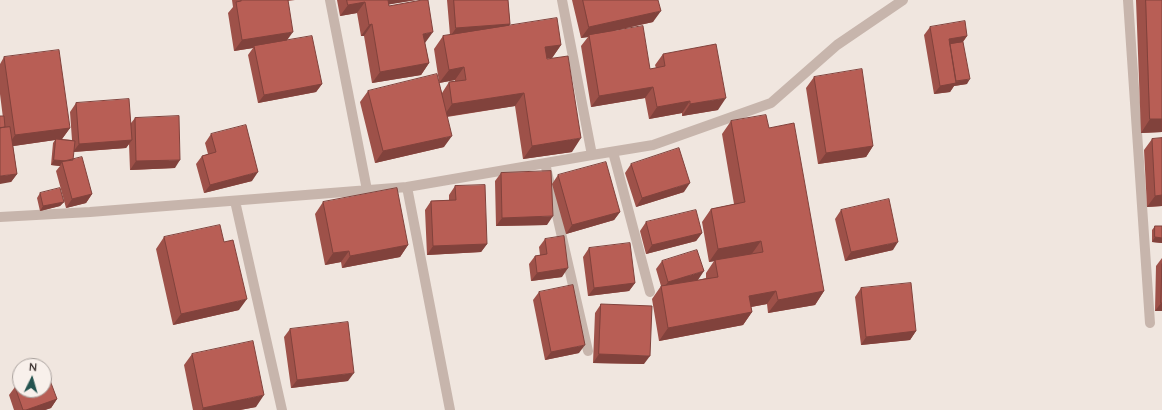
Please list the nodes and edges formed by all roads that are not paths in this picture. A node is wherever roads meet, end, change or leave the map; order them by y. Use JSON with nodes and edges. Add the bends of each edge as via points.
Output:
{"nodes":[{"id":1,"x":330,"y":0,"type":"edge"},
{"id":2,"x":562,"y":0,"type":"edge"},
{"id":3,"x":903,"y":0,"type":"edge"},
{"id":4,"x":1128,"y":0,"type":"edge"},
{"id":5,"x":613,"y":152,"type":"junction"},
{"id":6,"x":592,"y":155,"type":"junction"},
{"id":7,"x":545,"y":163,"type":"junction"},
{"id":8,"x":407,"y":187,"type":"junction"},
{"id":9,"x":367,"y":190,"type":"junction"},
{"id":10,"x":235,"y":201,"type":"junction"},
{"id":11,"x":0,"y":217,"type":"edge"},
{"id":12,"x":650,"y":292,"type":"dead end"},
{"id":13,"x":1150,"y":323,"type":"dead end"},
{"id":14,"x":588,"y":351,"type":"dead end"},
{"id":15,"x":282,"y":410,"type":"edge"},
{"id":16,"x":450,"y":410,"type":"edge"}],
"edges":[{"from":1,"to":9,"type":"street"},
{"from":2,"to":6,"type":"street"},
{"from":3,"to":5,"type":"street","via":[[837,45],[771,103],[653,145]]},
{"from":4,"to":13,"type":"street"},
{"from":5,"to":6,"type":"street"},
{"from":5,"to":12,"type":"street"},
{"from":6,"to":7,"type":"street"},
{"from":7,"to":8,"type":"street"},
{"from":7,"to":14,"type":"street"},
{"from":8,"to":9,"type":"street"},
{"from":8,"to":16,"type":"street"},
{"from":9,"to":10,"type":"street"},
{"from":10,"to":11,"type":"street"},
{"from":10,"to":15,"type":"street"}]}
